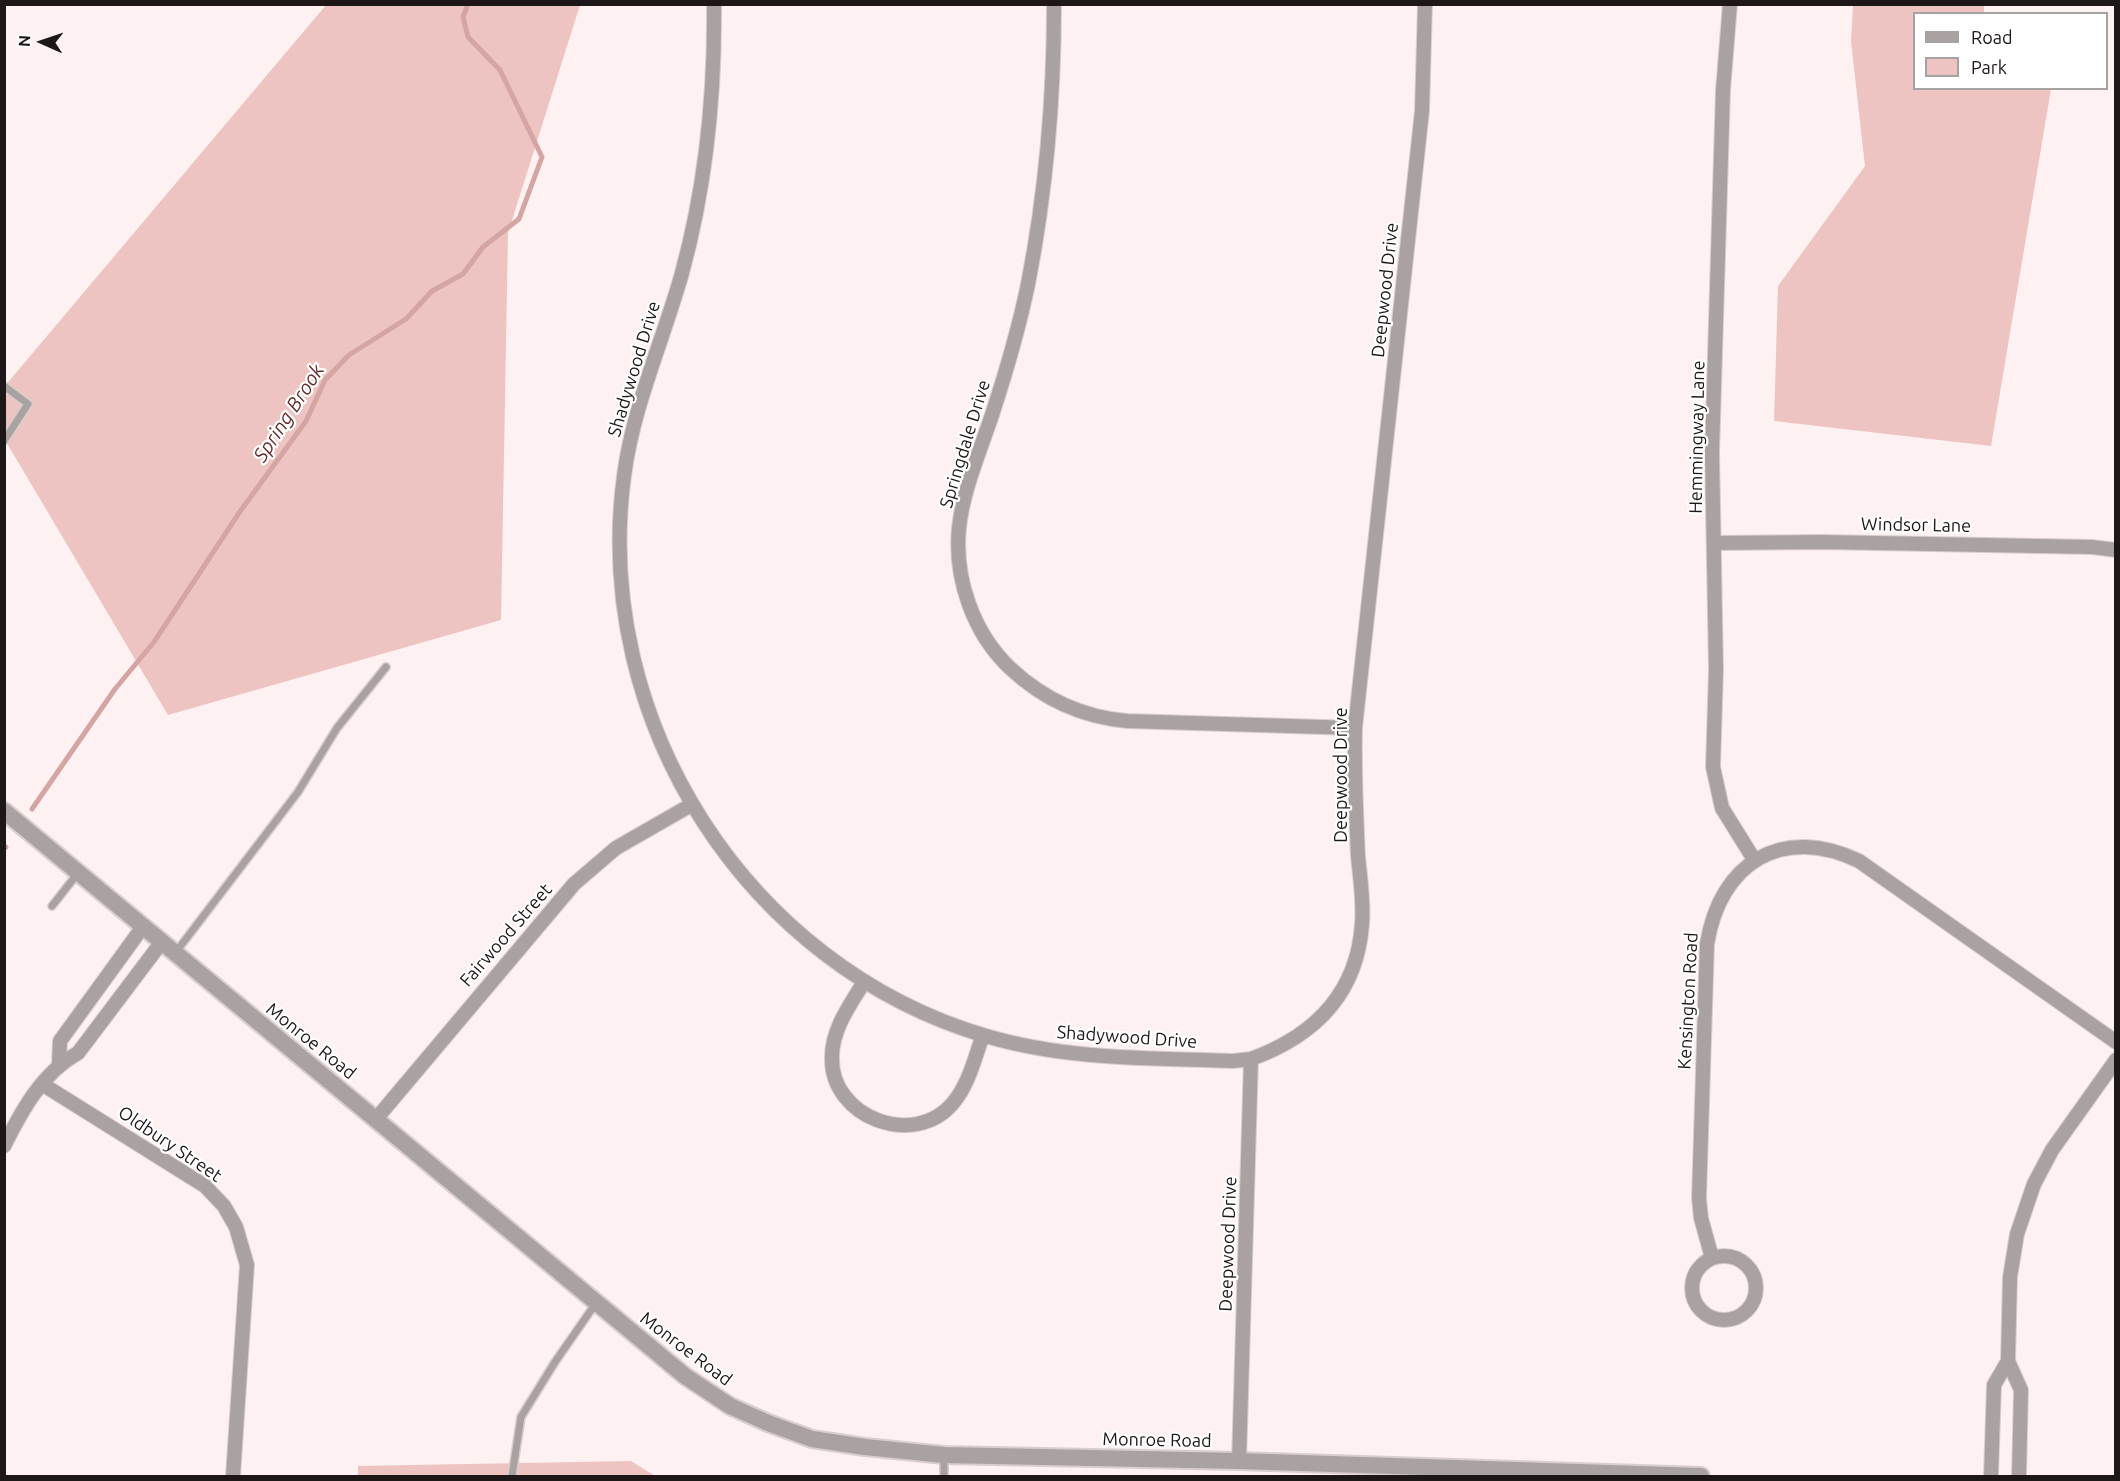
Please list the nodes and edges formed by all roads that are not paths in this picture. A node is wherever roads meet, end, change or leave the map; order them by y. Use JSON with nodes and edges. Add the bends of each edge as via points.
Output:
{"nodes":[{"id":1,"x":714,"y":4,"type":"edge"},
{"id":2,"x":1054,"y":4,"type":"edge"},
{"id":3,"x":1425,"y":4,"type":"edge"},
{"id":4,"x":1730,"y":4,"type":"edge"},
{"id":5,"x":4,"y":386,"type":"edge"},
{"id":6,"x":4,"y":441,"type":"edge"},
{"id":7,"x":1714,"y":543,"type":"junction"},
{"id":8,"x":2115,"y":550,"type":"edge"},
{"id":9,"x":386,"y":667,"type":"dead end"},
{"id":10,"x":1355,"y":728,"type":"junction"},
{"id":11,"x":691,"y":805,"type":"junction"},
{"id":12,"x":4,"y":811,"type":"edge"},
{"id":13,"x":1755,"y":861,"type":"junction"},
{"id":14,"x":78,"y":873,"type":"junction"},
{"id":15,"x":52,"y":906,"type":"dead end"},
{"id":16,"x":142,"y":928,"type":"junction"},
{"id":17,"x":161,"y":943,"type":"junction"},
{"id":18,"x":174,"y":954,"type":"junction"},
{"id":19,"x":864,"y":982,"type":"junction"},
{"id":20,"x":983,"y":1035,"type":"junction"},
{"id":21,"x":2115,"y":1041,"type":"edge"},
{"id":22,"x":1251,"y":1059,"type":"junction"},
{"id":23,"x":2115,"y":1060,"type":"edge"},
{"id":24,"x":59,"y":1063,"type":"junction"},
{"id":25,"x":42,"y":1084,"type":"junction"},
{"id":26,"x":376,"y":1119,"type":"junction"},
{"id":27,"x":4,"y":1146,"type":"edge"},
{"id":28,"x":1712,"y":1258,"type":"junction"},
{"id":29,"x":596,"y":1303,"type":"junction"},
{"id":30,"x":2008,"y":1361,"type":"junction"},
{"id":31,"x":944,"y":1455,"type":"junction"},
{"id":32,"x":1239,"y":1461,"type":"junction"},
{"id":33,"x":1557,"y":1475,"type":"edge"},
{"id":34,"x":232,"y":1476,"type":"edge"},
{"id":35,"x":512,"y":1476,"type":"edge"},
{"id":36,"x":944,"y":1476,"type":"edge"},
{"id":37,"x":1701,"y":1476,"type":"edge"},
{"id":38,"x":1991,"y":1476,"type":"edge"},
{"id":39,"x":2019,"y":1476,"type":"edge"}],
"edges":[{"from":1,"to":11,"type":"street","name":"Shadywood Drive","via":[[712,85],[701,190],[675,297],[636,415],[624,476],[620,527],[620,570],[633,659],[661,746]]},
{"from":2,"to":10,"type":"street","name":"Springdale Drive","via":[[1047,149],[1028,281],[1014,343],[959,527],[959,558],[969,606],[988,644],[1028,684],[1089,716],[1127,721]]},
{"from":3,"to":10,"type":"street","name":"Deepwood Drive","via":[[1422,111]]},
{"from":4,"to":7,"type":"street","name":"Hemmingway Lane","via":[[1723,90],[1712,453]]},
{"from":5,"to":6,"type":"lane","via":[[27,404]]},
{"from":7,"to":8,"type":"street","name":"Windsor Lane"},
{"from":7,"to":13,"type":"street","name":"Hemmingway Lane","via":[[1713,767],[1722,808]]},
{"from":9,"to":18,"type":"lane","via":[[338,728],[298,792]]},
{"from":10,"to":22,"type":"street","name":"Deepwood Drive","via":[[1363,903],[1359,948],[1343,988],[1323,1018],[1286,1044]]},
{"from":11,"to":19,"type":"street","name":"Shadywood Drive","via":[[726,856],[768,905],[821,952]]},
{"from":11,"to":26,"type":"street","name":"Fairwood Street","via":[[616,848],[574,884]]},
{"from":12,"to":14,"type":"street","name":"Monroe Road"},
{"from":13,"to":21,"type":"street","name":"Kensington Road","via":[[1770,853],[1806,846],[1841,852],[1859,861]]},
{"from":13,"to":28,"type":"street","name":"Kensington Road","via":[[1724,891],[1715,908],[1707,944],[1699,1198]]},
{"from":14,"to":15,"type":"lane"},
{"from":14,"to":16,"type":"street","name":"Monroe Road"},
{"from":16,"to":17,"type":"street","name":"Monroe Road"},
{"from":16,"to":24,"type":"street","via":[[60,1041]]},
{"from":17,"to":18,"type":"street","name":"Monroe Road"},
{"from":17,"to":24,"type":"street","via":[[78,1053]]},
{"from":18,"to":26,"type":"street","name":"Monroe Road"},
{"from":19,"to":20,"type":"street","name":"Shadywood Drive","via":[[911,1007]]},
{"from":19,"to":20,"type":"street","via":[[839,1023],[831,1060],[842,1092],[867,1116],[888,1124],[912,1125],[942,1114],[962,1091]]},
{"from":20,"to":22,"type":"street","name":"Shadywood Drive","via":[[1091,1056]]},
{"from":22,"to":32,"type":"street","name":"Deepwood Drive"},
{"from":23,"to":30,"type":"street","via":[[2052,1150],[2025,1209],[2012,1254]]},
{"from":24,"to":25,"type":"street"},
{"from":25,"to":27,"type":"street","via":[[28,1101]]},
{"from":25,"to":34,"type":"street","name":"Oldbury Street","via":[[205,1185],[236,1227],[248,1282]]},
{"from":26,"to":29,"type":"street","name":"Monroe Road"},
{"from":28,"to":28,"type":"street","via":[[1694,1276],[1692,1296],[1696,1305],[1710,1317],[1741,1316],[1753,1302],[1753,1274],[1747,1265],[1731,1256]]},
{"from":29,"to":31,"type":"street","name":"Monroe Road","via":[[694,1382],[730,1406],[768,1423],[828,1442]]},
{"from":29,"to":35,"type":"lane","via":[[521,1417]]},
{"from":30,"to":38,"type":"street","via":[[1994,1385]]},
{"from":30,"to":39,"type":"street","via":[[2021,1390]]},
{"from":31,"to":32,"type":"street","name":"Monroe Road"},
{"from":31,"to":36,"type":"lane"},
{"from":32,"to":33,"type":"street","name":"Monroe Road"},
{"from":33,"to":37,"type":"street","name":"Monroe Road"}]}
